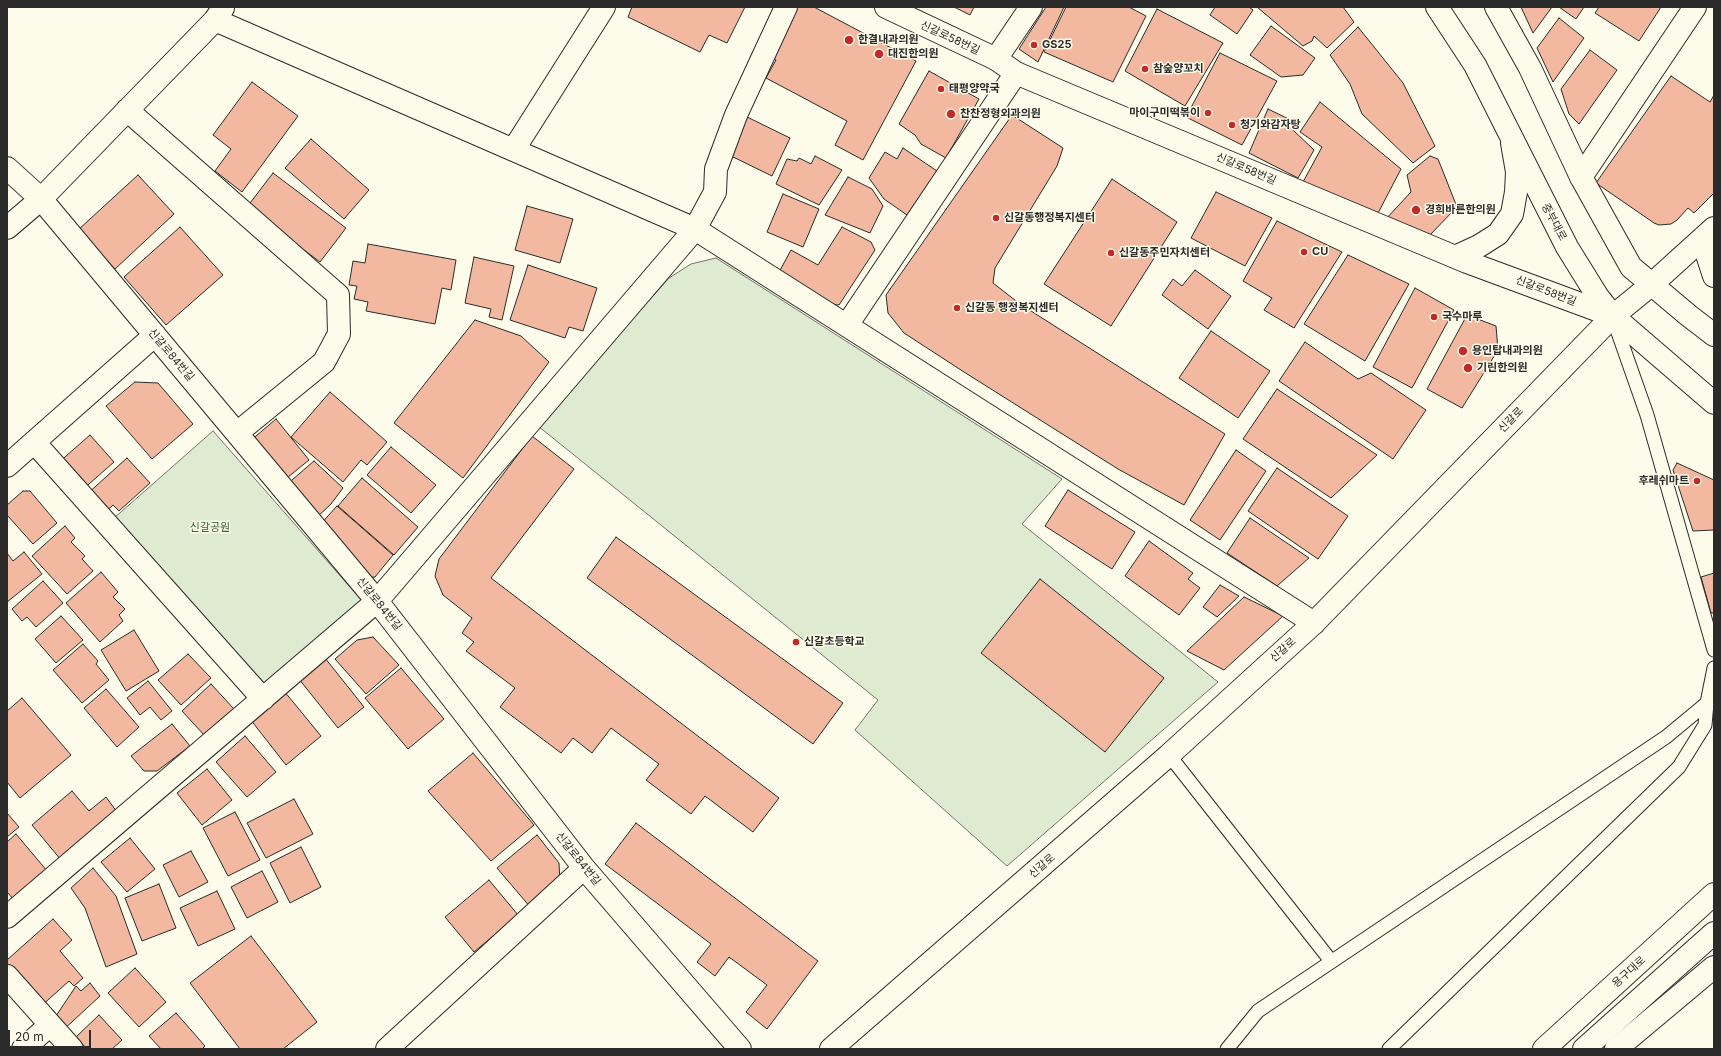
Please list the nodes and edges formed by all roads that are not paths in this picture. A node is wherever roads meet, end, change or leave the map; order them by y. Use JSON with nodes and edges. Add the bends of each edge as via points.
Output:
{"nodes":[{"id":1,"x":604,"y":7,"type":"edge"},
{"id":2,"x":786,"y":7,"type":"edge"},
{"id":3,"x":886,"y":7,"type":"edge"},
{"id":4,"x":1031,"y":7,"type":"edge"},
{"id":5,"x":1438,"y":7,"type":"edge"},
{"id":6,"x":1496,"y":7,"type":"edge"},
{"id":7,"x":1695,"y":7,"type":"edge"},
{"id":8,"x":219,"y":13,"type":"edge"},
{"id":9,"x":996,"y":59,"type":"junction"},
{"id":10,"x":1016,"y":73,"type":"junction"},
{"id":11,"x":127,"y":110,"type":"junction"},
{"id":12,"x":1511,"y":138,"type":"junction"},
{"id":13,"x":514,"y":149,"type":"junction"},
{"id":14,"x":7,"y":168,"type":"edge"},
{"id":15,"x":1581,"y":177,"type":"junction"},
{"id":16,"x":41,"y":199,"type":"junction"},
{"id":17,"x":7,"y":228,"type":"edge"},
{"id":18,"x":695,"y":228,"type":"junction"},
{"id":19,"x":1708,"y":234,"type":"edge"},
{"id":20,"x":1455,"y":257,"type":"junction"},
{"id":21,"x":1714,"y":276,"type":"edge"},
{"id":22,"x":1651,"y":285,"type":"junction"},
{"id":23,"x":1613,"y":316,"type":"junction"},
{"id":24,"x":847,"y":325,"type":"junction"},
{"id":25,"x":155,"y":335,"type":"junction"},
{"id":26,"x":1714,"y":335,"type":"edge"},
{"id":27,"x":1714,"y":403,"type":"edge"},
{"id":28,"x":236,"y":433,"type":"junction"},
{"id":29,"x":34,"y":442,"type":"junction"},
{"id":30,"x":7,"y":466,"type":"edge"},
{"id":31,"x":377,"y":601,"type":"junction"},
{"id":32,"x":1314,"y":623,"type":"junction"},
{"id":33,"x":1714,"y":650,"type":"edge"},
{"id":34,"x":1714,"y":668,"type":"edge"},
{"id":35,"x":263,"y":699,"type":"junction"},
{"id":36,"x":1707,"y":703,"type":"junction"},
{"id":37,"x":1169,"y":755,"type":"junction"},
{"id":38,"x":584,"y":868,"type":"junction"},
{"id":39,"x":1714,"y":894,"type":"edge"},
{"id":40,"x":7,"y":917,"type":"edge"},
{"id":41,"x":1714,"y":933,"type":"edge"},
{"id":42,"x":1331,"y":961,"type":"junction"},
{"id":43,"x":1714,"y":966,"type":"edge"},
{"id":44,"x":7,"y":976,"type":"edge"},
{"id":45,"x":50,"y":1025,"type":"junction"},
{"id":46,"x":23,"y":1049,"type":"edge"},
{"id":47,"x":72,"y":1049,"type":"edge"},
{"id":48,"x":388,"y":1049,"type":"edge"},
{"id":49,"x":740,"y":1049,"type":"edge"},
{"id":50,"x":831,"y":1049,"type":"edge"},
{"id":51,"x":1226,"y":1049,"type":"edge"},
{"id":52,"x":1389,"y":1049,"type":"edge"},
{"id":53,"x":1544,"y":1049,"type":"edge"},
{"id":54,"x":1584,"y":1049,"type":"edge"},
{"id":55,"x":1616,"y":1049,"type":"edge"}],
"edges":[{"from":1,"to":13,"type":"street"},
{"from":2,"to":18,"type":"street","via":[[736,115],[716,169],[715,192]]},
{"from":3,"to":9,"type":"street","name":"신갈로58번길"},
{"from":4,"to":9,"type":"street"},
{"from":5,"to":12,"type":"street","name":"중부대로","via":[[1475,65]]},
{"from":6,"to":15,"type":"street","via":[[1530,68]]},
{"from":7,"to":15,"type":"street"},
{"from":8,"to":11,"type":"street"},
{"from":8,"to":13,"type":"street"},
{"from":9,"to":10,"type":"street","name":"신갈로58번길"},
{"from":10,"to":20,"type":"street","name":"신갈로58번길"},
{"from":10,"to":24,"type":"street"},
{"from":11,"to":16,"type":"street"},
{"from":11,"to":28,"type":"street","via":[[338,295],[339,334],[324,362]]},
{"from":12,"to":20,"type":"street","via":[[1517,172],[1512,214],[1498,234]]},
{"from":12,"to":23,"type":"street","name":"중부대로","via":[[1567,247]]},
{"from":13,"to":18,"type":"street"},
{"from":14,"to":16,"type":"street","name":"신갈로84번길"},
{"from":15,"to":22,"type":"street","via":[[1631,267]]},
{"from":16,"to":17,"type":"street"},
{"from":16,"to":25,"type":"street","name":"신갈로84번길"},
{"from":18,"to":24,"type":"street"},
{"from":18,"to":31,"type":"street"},
{"from":19,"to":21,"type":"street"},
{"from":19,"to":22,"type":"street","name":"신갈로"},
{"from":20,"to":23,"type":"street","name":"신갈로58번길"},
{"from":22,"to":23,"type":"street","name":"신갈로"},
{"from":22,"to":26,"type":"street"},
{"from":23,"to":27,"type":"street","name":"중부대로"},
{"from":23,"to":32,"type":"street","name":"신갈로"},
{"from":23,"to":33,"type":"lane","via":[[1647,415]]},
{"from":24,"to":32,"type":"street"},
{"from":25,"to":28,"type":"street","name":"신갈로84번길"},
{"from":25,"to":29,"type":"street"},
{"from":28,"to":31,"type":"street","name":"신갈로84번길"},
{"from":29,"to":30,"type":"street"},
{"from":29,"to":35,"type":"street"},
{"from":31,"to":35,"type":"street"},
{"from":31,"to":38,"type":"street","name":"신갈로84번길"},
{"from":32,"to":37,"type":"street","name":"신갈로"},
{"from":34,"to":36,"type":"lane"},
{"from":35,"to":40,"type":"street"},
{"from":36,"to":42,"type":"lane","via":[[1666,737]]},
{"from":36,"to":52,"type":"lane","via":[[1705,725],[1679,767]]},
{"from":37,"to":42,"type":"lane"},
{"from":37,"to":50,"type":"street","name":"신갈로"},
{"from":38,"to":48,"type":"street"},
{"from":38,"to":49,"type":"street","name":"신갈로84번길"},
{"from":39,"to":53,"type":"street","name":"용구대로"},
{"from":41,"to":54,"type":"street"},
{"from":42,"to":51,"type":"lane","via":[[1258,1011]]},
{"from":43,"to":55,"type":"street"},
{"from":44,"to":45,"type":"street"},
{"from":45,"to":46,"type":"street"},
{"from":45,"to":47,"type":"street"}]}
